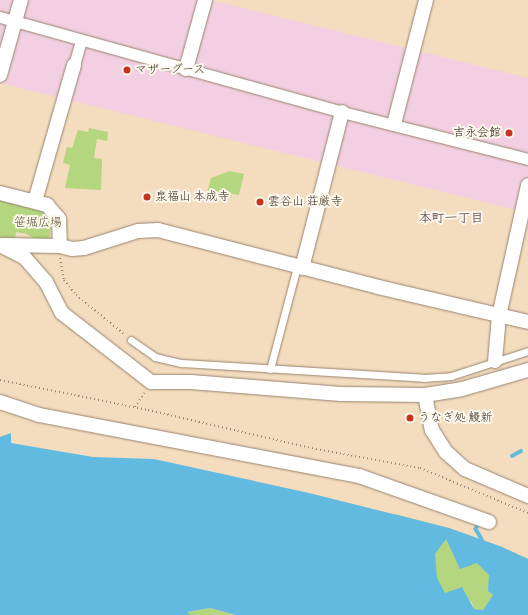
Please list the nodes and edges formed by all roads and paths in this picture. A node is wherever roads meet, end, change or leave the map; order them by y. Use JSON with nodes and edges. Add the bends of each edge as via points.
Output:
{"nodes":[{"id":1,"x":21,"y":0,"type":"edge"},
{"id":2,"x":205,"y":0,"type":"edge"},
{"id":3,"x":426,"y":0,"type":"edge"},
{"id":4,"x":0,"y":17,"type":"edge"},
{"id":5,"x":16,"y":21,"type":"junction"},
{"id":6,"x":81,"y":41,"type":"junction"},
{"id":7,"x":74,"y":65,"type":"joint"},
{"id":8,"x":186,"y":69,"type":"junction"},
{"id":9,"x":0,"y":75,"type":"edge"},
{"id":10,"x":342,"y":112,"type":"junction"},
{"id":11,"x":394,"y":124,"type":"junction"},
{"id":12,"x":528,"y":159,"type":"edge"},
{"id":13,"x":528,"y":185,"type":"edge"},
{"id":14,"x":0,"y":193,"type":"edge"},
{"id":15,"x":35,"y":202,"type":"junction"},
{"id":16,"x":1,"y":245,"type":"edge"},
{"id":17,"x":60,"y":246,"type":"junction"},
{"id":18,"x":300,"y":267,"type":"junction"},
{"id":19,"x":499,"y":316,"type":"junction"},
{"id":20,"x":528,"y":322,"type":"edge"},
{"id":21,"x":131,"y":340,"type":"joint"},
{"id":22,"x":528,"y":351,"type":"edge"},
{"id":23,"x":495,"y":361,"type":"junction"},
{"id":24,"x":270,"y":369,"type":"junction"},
{"id":25,"x":528,"y":370,"type":"edge"},
{"id":26,"x":0,"y":380,"type":"edge"},
{"id":27,"x":151,"y":382,"type":"junction"},
{"id":28,"x":425,"y":395,"type":"junction"},
{"id":29,"x":0,"y":402,"type":"edge"},
{"id":30,"x":135,"y":407,"type":"junction"},
{"id":31,"x":528,"y":496,"type":"edge"},
{"id":32,"x":528,"y":513,"type":"edge"},
{"id":33,"x":483,"y":520,"type":"dead end"}],
"edges":[{"from":1,"to":5,"type":"street"},
{"from":2,"to":8,"type":"street"},
{"from":3,"to":11,"type":"street"},
{"from":4,"to":5,"type":"street"},
{"from":5,"to":6,"type":"street"},
{"from":5,"to":9,"type":"street"},
{"from":6,"to":7,"type":"street"},
{"from":6,"to":8,"type":"street"},
{"from":7,"to":15,"type":"street"},
{"from":8,"to":10,"type":"street"},
{"from":10,"to":11,"type":"street"},
{"from":10,"to":18,"type":"street"},
{"from":11,"to":12,"type":"street"},
{"from":13,"to":19,"type":"street"},
{"from":14,"to":15,"type":"street"},
{"from":15,"to":17,"type":"street","via":[[47,205],[59,219]]},
{"from":16,"to":17,"type":"street"},
{"from":16,"to":27,"type":"street","via":[[25,258],[46,282],[62,313]]},
{"from":17,"to":18,"type":"street","via":[[84,248],[138,231],[158,230]]},
{"from":17,"to":21,"type":"path","via":[[60,261],[68,285],[76,295]]},
{"from":18,"to":19,"type":"street"},
{"from":18,"to":24,"type":"lane"},
{"from":19,"to":20,"type":"street"},
{"from":19,"to":23,"type":"street"},
{"from":21,"to":24,"type":"lane","via":[[155,357],[168,361]]},
{"from":22,"to":23,"type":"lane"},
{"from":23,"to":24,"type":"lane","via":[[451,376],[424,378]]},
{"from":25,"to":28,"type":"street","via":[[462,389]]},
{"from":26,"to":30,"type":"path"},
{"from":27,"to":28,"type":"street","via":[[191,382],[340,394]]},
{"from":27,"to":30,"type":"path"},
{"from":28,"to":31,"type":"street","via":[[432,430],[446,452],[465,469]]},
{"from":29,"to":33,"type":"street","via":[[39,415],[359,476]]},
{"from":30,"to":32,"type":"path","via":[[316,449],[420,468]]}]}
